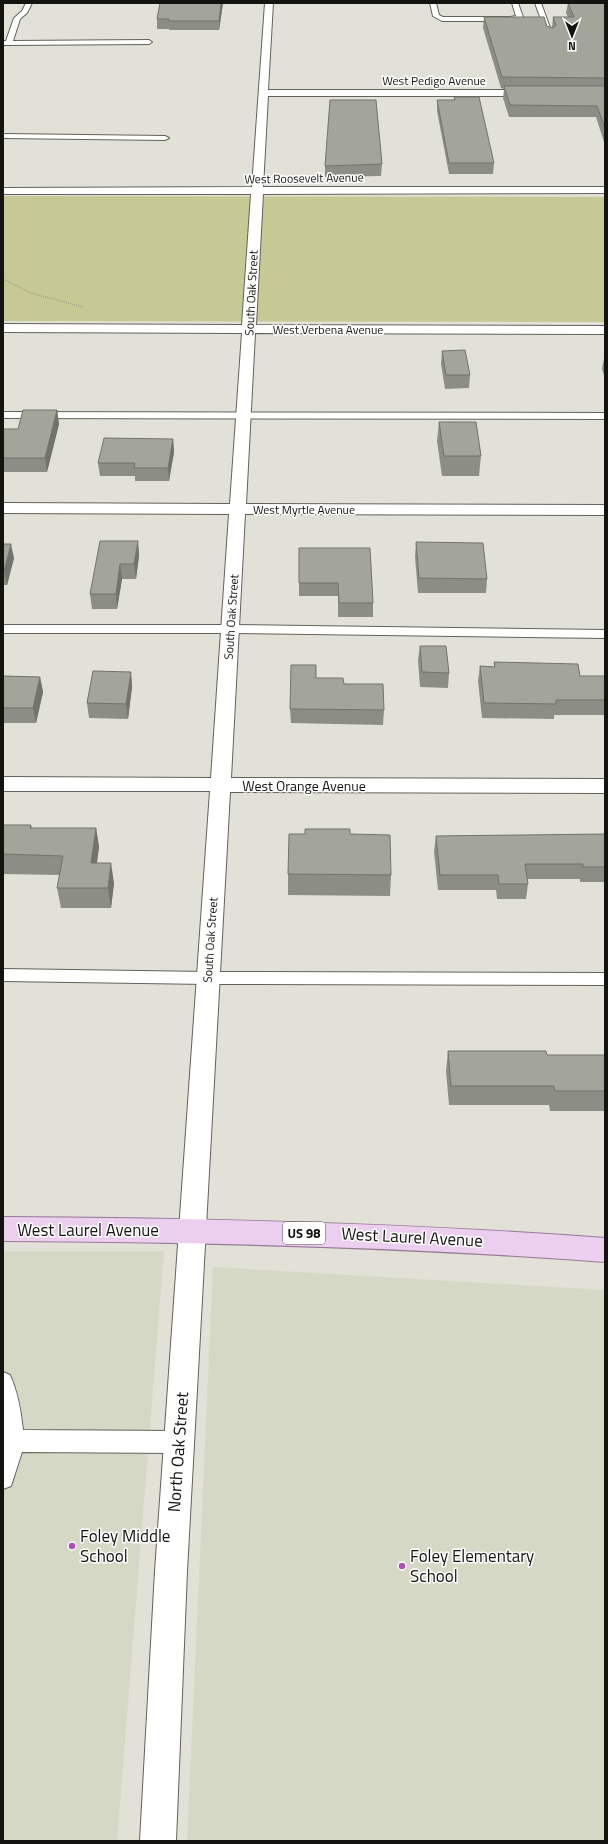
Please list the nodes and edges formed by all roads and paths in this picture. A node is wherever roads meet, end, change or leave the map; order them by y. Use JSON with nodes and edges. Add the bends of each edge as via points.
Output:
{"nodes":[{"id":1,"x":29,"y":3,"type":"edge"},
{"id":2,"x":269,"y":3,"type":"edge"},
{"id":3,"x":433,"y":3,"type":"edge"},
{"id":4,"x":515,"y":3,"type":"edge"},
{"id":5,"x":538,"y":3,"type":"edge"},
{"id":6,"x":550,"y":36,"type":"edge"},
{"id":7,"x":149,"y":42,"type":"dead end"},
{"id":8,"x":6,"y":43,"type":"edge"},
{"id":9,"x":264,"y":93,"type":"junction"},
{"id":10,"x":542,"y":93,"type":"edge"},
{"id":11,"x":3,"y":136,"type":"edge"},
{"id":12,"x":165,"y":138,"type":"dead end"},
{"id":13,"x":605,"y":190,"type":"edge"},
{"id":14,"x":3,"y":191,"type":"edge"},
{"id":15,"x":257,"y":192,"type":"junction"},
{"id":16,"x":3,"y":279,"type":"edge"},
{"id":17,"x":88,"y":308,"type":"dead end"},
{"id":18,"x":3,"y":328,"type":"edge"},
{"id":19,"x":249,"y":329,"type":"junction"},
{"id":20,"x":605,"y":330,"type":"edge"},
{"id":21,"x":3,"y":415,"type":"edge"},
{"id":22,"x":243,"y":416,"type":"junction"},
{"id":23,"x":605,"y":416,"type":"edge"},
{"id":24,"x":3,"y":508,"type":"edge"},
{"id":25,"x":237,"y":509,"type":"junction"},
{"id":26,"x":605,"y":510,"type":"edge"},
{"id":27,"x":3,"y":629,"type":"edge"},
{"id":28,"x":230,"y":630,"type":"junction"},
{"id":29,"x":605,"y":634,"type":"edge"},
{"id":30,"x":3,"y":784,"type":"edge"},
{"id":31,"x":220,"y":785,"type":"junction"},
{"id":32,"x":605,"y":786,"type":"edge"},
{"id":33,"x":3,"y":975,"type":"edge"},
{"id":34,"x":208,"y":978,"type":"junction"},
{"id":35,"x":605,"y":979,"type":"edge"},
{"id":36,"x":3,"y":1229,"type":"edge"},
{"id":37,"x":192,"y":1230,"type":"junction"},
{"id":38,"x":605,"y":1250,"type":"edge"},
{"id":39,"x":3,"y":1382,"type":"edge"},
{"id":40,"x":14,"y":1441,"type":"junction"},
{"id":41,"x":179,"y":1442,"type":"junction"},
{"id":42,"x":3,"y":1478,"type":"edge"},
{"id":43,"x":158,"y":1841,"type":"edge"}],
"edges":[{"from":1,"to":8,"type":"lane","via":[[25,12],[17,18]]},
{"from":2,"to":9,"type":"street","name":"South Oak Street"},
{"from":3,"to":4,"type":"lane","via":[[436,16],[439,18],[472,19],[519,18]]},
{"from":5,"to":6,"type":"lane"},
{"from":7,"to":8,"type":"lane"},
{"from":9,"to":10,"type":"street","name":"West Pedigo Avenue"},
{"from":9,"to":15,"type":"street","name":"South Oak Street"},
{"from":11,"to":12,"type":"lane"},
{"from":13,"to":15,"type":"street","name":"West Roosevelt Avenue"},
{"from":14,"to":15,"type":"street","name":"West Roosevelt Avenue"},
{"from":15,"to":19,"type":"street","name":"South Oak Street"},
{"from":16,"to":17,"type":"path","via":[[12,286],[44,298]]},
{"from":18,"to":19,"type":"street","name":"West Verbena Avenue"},
{"from":19,"to":20,"type":"street","name":"West Verbena Avenue"},
{"from":19,"to":22,"type":"street","name":"South Oak Street"},
{"from":21,"to":22,"type":"lane"},
{"from":22,"to":23,"type":"lane"},
{"from":22,"to":25,"type":"street","name":"South Oak Street"},
{"from":24,"to":25,"type":"street","name":"West Myrtle Avenue"},
{"from":25,"to":26,"type":"street","name":"West Myrtle Avenue"},
{"from":25,"to":28,"type":"street","name":"South Oak Street"},
{"from":27,"to":28,"type":"lane"},
{"from":28,"to":29,"type":"lane"},
{"from":28,"to":31,"type":"street","name":"South Oak Street"},
{"from":30,"to":31,"type":"street","name":"West Orange Avenue"},
{"from":31,"to":32,"type":"street","name":"West Orange Avenue"},
{"from":31,"to":34,"type":"street","name":"South Oak Street"},
{"from":33,"to":34,"type":"lane"},
{"from":34,"to":35,"type":"lane"},
{"from":34,"to":37,"type":"street","name":"South Oak Street"},
{"from":36,"to":37,"type":"main road","name":"West Laurel Avenue","number":"US 98"},
{"from":37,"to":38,"type":"main road","name":"West Laurel Avenue","number":"US 98","via":[[334,1233]]},
{"from":37,"to":41,"type":"street","name":"North Oak Street"},
{"from":39,"to":40,"type":"lane","via":[[10,1407]]},
{"from":40,"to":41,"type":"lane"},
{"from":40,"to":42,"type":"lane"},
{"from":41,"to":43,"type":"street","name":"North Oak Street"}]}
